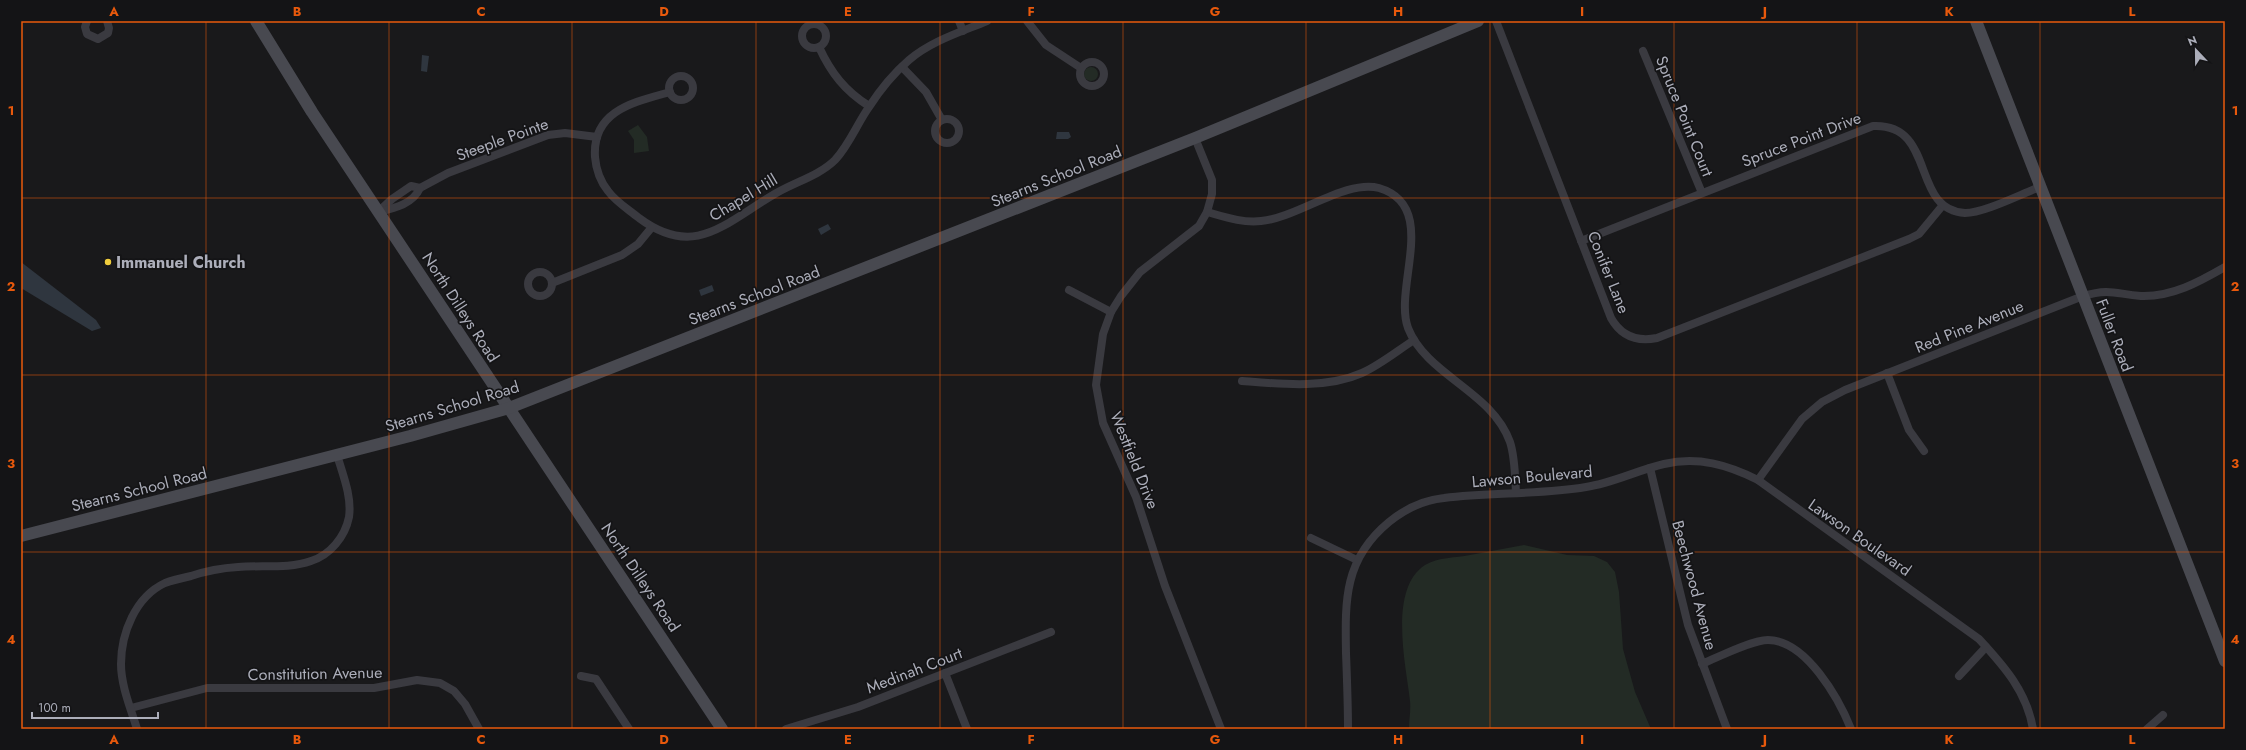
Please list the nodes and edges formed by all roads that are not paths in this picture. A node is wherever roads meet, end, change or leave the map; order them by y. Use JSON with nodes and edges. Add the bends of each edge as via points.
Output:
{"nodes":[{"id":1,"x":87,"y":21,"type":"edge"},
{"id":2,"x":107,"y":21,"type":"edge"},
{"id":3,"x":256,"y":21,"type":"edge"},
{"id":4,"x":959,"y":21,"type":"edge"},
{"id":5,"x":987,"y":21,"type":"edge"},
{"id":6,"x":1027,"y":21,"type":"edge"},
{"id":7,"x":1478,"y":21,"type":"edge"},
{"id":8,"x":1496,"y":21,"type":"edge"},
{"id":9,"x":1976,"y":21,"type":"edge"},
{"id":10,"x":963,"y":31,"type":"junction"},
{"id":11,"x":819,"y":47,"type":"dead end"},
{"id":12,"x":1643,"y":51,"type":"dead end"},
{"id":13,"x":902,"y":67,"type":"junction"},
{"id":14,"x":1081,"y":68,"type":"dead end"},
{"id":15,"x":670,"y":92,"type":"dead end"},
{"id":16,"x":869,"y":106,"type":"junction"},
{"id":17,"x":942,"y":120,"type":"dead end"},
{"id":18,"x":597,"y":137,"type":"junction"},
{"id":19,"x":1196,"y":138,"type":"junction"},
{"id":20,"x":2040,"y":187,"type":"junction"},
{"id":21,"x":1702,"y":193,"type":"junction"},
{"id":22,"x":1943,"y":205,"type":"junction"},
{"id":23,"x":378,"y":212,"type":"junction"},
{"id":24,"x":1207,"y":212,"type":"junction"},
{"id":25,"x":652,"y":227,"type":"junction"},
{"id":26,"x":1581,"y":241,"type":"junction"},
{"id":27,"x":2225,"y":267,"type":"edge"},
{"id":28,"x":552,"y":283,"type":"dead end"},
{"id":29,"x":1070,"y":290,"type":"dead end"},
{"id":30,"x":2083,"y":296,"type":"junction"},
{"id":31,"x":1111,"y":312,"type":"junction"},
{"id":32,"x":1414,"y":340,"type":"junction"},
{"id":33,"x":1887,"y":374,"type":"junction"},
{"id":34,"x":1242,"y":381,"type":"dead end"},
{"id":35,"x":509,"y":408,"type":"junction"},
{"id":36,"x":1924,"y":451,"type":"dead end"},
{"id":37,"x":337,"y":455,"type":"junction"},
{"id":38,"x":1650,"y":468,"type":"junction"},
{"id":39,"x":1758,"y":480,"type":"junction"},
{"id":40,"x":1516,"y":493,"type":"junction"},
{"id":41,"x":21,"y":536,"type":"edge"},
{"id":42,"x":1311,"y":538,"type":"dead end"},
{"id":43,"x":1357,"y":560,"type":"junction"},
{"id":44,"x":1051,"y":632,"type":"dead end"},
{"id":45,"x":1986,"y":647,"type":"junction"},
{"id":46,"x":2225,"y":661,"type":"edge"},
{"id":47,"x":1702,"y":664,"type":"junction"},
{"id":48,"x":945,"y":673,"type":"junction"},
{"id":49,"x":581,"y":676,"type":"dead end"},
{"id":50,"x":1959,"y":676,"type":"dead end"},
{"id":51,"x":131,"y":708,"type":"junction"},
{"id":52,"x":2163,"y":715,"type":"dead end"},
{"id":53,"x":137,"y":729,"type":"edge"},
{"id":54,"x":479,"y":729,"type":"edge"},
{"id":55,"x":629,"y":729,"type":"edge"},
{"id":56,"x":722,"y":729,"type":"edge"},
{"id":57,"x":786,"y":729,"type":"edge"},
{"id":58,"x":967,"y":729,"type":"edge"},
{"id":59,"x":1221,"y":729,"type":"edge"},
{"id":60,"x":1348,"y":729,"type":"edge"},
{"id":61,"x":1727,"y":729,"type":"edge"},
{"id":62,"x":1851,"y":729,"type":"edge"},
{"id":63,"x":2033,"y":729,"type":"edge"},
{"id":64,"x":2147,"y":729,"type":"edge"}],
"edges":[{"from":1,"to":2,"type":"street","via":[[87,34],[98,39],[108,33]]},
{"from":3,"to":23,"type":"main road","name":"North Dilleys Road"},
{"from":4,"to":10,"type":"street"},
{"from":5,"to":10,"type":"street","name":"Chapel Hill"},
{"from":6,"to":14,"type":"street","via":[[1046,45]]},
{"from":7,"to":19,"type":"main road","name":"Stearns School Road"},
{"from":8,"to":26,"type":"street","name":"Conifer Lane"},
{"from":9,"to":20,"type":"main road","name":"Fuller Road"},
{"from":10,"to":13,"type":"street","name":"Chapel Hill","via":[[925,48]]},
{"from":11,"to":16,"type":"street","via":[[838,81]]},
{"from":12,"to":21,"type":"street","name":"Spruce Point Court"},
{"from":13,"to":16,"type":"street","name":"Chapel Hill"},
{"from":13,"to":17,"type":"street","via":[[926,92]]},
{"from":15,"to":18,"type":"street","name":"Chapel Hill","via":[[621,108],[606,120]]},
{"from":16,"to":25,"type":"street","name":"Chapel Hill","via":[[832,163],[773,194],[719,229],[687,237],[670,235]]},
{"from":18,"to":23,"type":"street","name":"Steeple Pointe","via":[[562,133],[537,138],[420,188],[411,186]]},
{"from":18,"to":25,"type":"street","name":"Chapel Hill","via":[[596,163],[603,184],[613,197]]},
{"from":19,"to":24,"type":"street","name":"Westfield Drive","via":[[1212,180],[1212,194]]},
{"from":19,"to":35,"type":"main road","name":"Stearns School Road"},
{"from":20,"to":22,"type":"street","via":[[1976,212],[1964,213]]},
{"from":20,"to":30,"type":"main road","name":"Fuller Road"},
{"from":21,"to":22,"type":"street","name":"Spruce Point Drive","via":[[1873,126],[1883,125],[1898,130],[1911,142],[1931,188]]},
{"from":21,"to":26,"type":"street","name":"Spruce Point Drive"},
{"from":22,"to":26,"type":"street","name":"Conifer Lane","via":[[1919,234],[1909,239],[1647,340],[1632,338],[1614,324]]},
{"from":23,"to":35,"type":"main road","name":"North Dilleys Road"},
{"from":24,"to":31,"type":"street","name":"Westfield Drive","via":[[1199,226],[1140,272]]},
{"from":24,"to":32,"type":"street","via":[[1238,220],[1261,221],[1280,217],[1361,187],[1379,188],[1389,193],[1403,206],[1412,232],[1405,310],[1408,327]]},
{"from":25,"to":28,"type":"street","via":[[638,244],[622,255]]},
{"from":27,"to":30,"type":"street","name":"Red Pine Avenue","via":[[2191,286],[2162,294],[2140,296],[2099,291]]},
{"from":29,"to":31,"type":"street"},
{"from":30,"to":33,"type":"street","name":"Red Pine Avenue"},
{"from":30,"to":46,"type":"main road","name":"Fuller Road"},
{"from":31,"to":59,"type":"street","name":"Westfield Drive","via":[[1103,334],[1097,369],[1098,400],[1103,423],[1136,497],[1166,586]]},
{"from":32,"to":34,"type":"street","via":[[1362,373],[1340,380],[1316,383]]},
{"from":32,"to":40,"type":"street","via":[[1428,357],[1498,419],[1510,442]]},
{"from":33,"to":36,"type":"street","via":[[1909,430]]},
{"from":33,"to":39,"type":"street","name":"Red Pine Avenue","via":[[1822,402],[1802,419]]},
{"from":35,"to":37,"type":"main road","name":"Stearns School Road"},
{"from":35,"to":56,"type":"main road","name":"North Dilleys Road"},
{"from":37,"to":41,"type":"main road","name":"Stearns School Road"},
{"from":37,"to":51,"type":"street","via":[[350,505],[349,517],[338,542],[327,553],[310,562],[298,564],[237,567],[204,572],[165,583],[145,597],[128,626],[123,644],[121,665]]},
{"from":38,"to":39,"type":"street","name":"Lawson Boulevard","via":[[1684,461],[1708,462],[1727,466]]},
{"from":38,"to":40,"type":"street","name":"Lawson Boulevard","via":[[1597,486]]},
{"from":38,"to":47,"type":"street","name":"Beechwood Avenue","via":[[1688,625]]},
{"from":39,"to":45,"type":"street","name":"Lawson Boulevard","via":[[1944,613]]},
{"from":40,"to":43,"type":"street","name":"Lawson Boulevard","via":[[1444,498],[1407,509],[1381,528]]},
{"from":42,"to":43,"type":"street"},
{"from":43,"to":60,"type":"street","name":"Lawson Boulevard","via":[[1351,576],[1345,612]]},
{"from":44,"to":48,"type":"street","name":"Medinah Court"},
{"from":45,"to":50,"type":"street"},
{"from":45,"to":63,"type":"street","name":"Lawson Boulevard","via":[[2002,663],[2017,686]]},
{"from":47,"to":61,"type":"street","name":"Beechwood Avenue"},
{"from":47,"to":62,"type":"street","via":[[1760,641],[1775,640],[1784,643],[1803,657],[1827,684]]},
{"from":48,"to":57,"type":"street","name":"Medinah Court","via":[[858,707]]},
{"from":48,"to":58,"type":"street"},
{"from":49,"to":55,"type":"street","via":[[596,679]]},
{"from":51,"to":53,"type":"street"},
{"from":51,"to":54,"type":"street","name":"Constitution Avenue","via":[[207,688],[374,688],[417,680],[440,684],[454,691],[465,704]]},
{"from":52,"to":64,"type":"street"}]}
